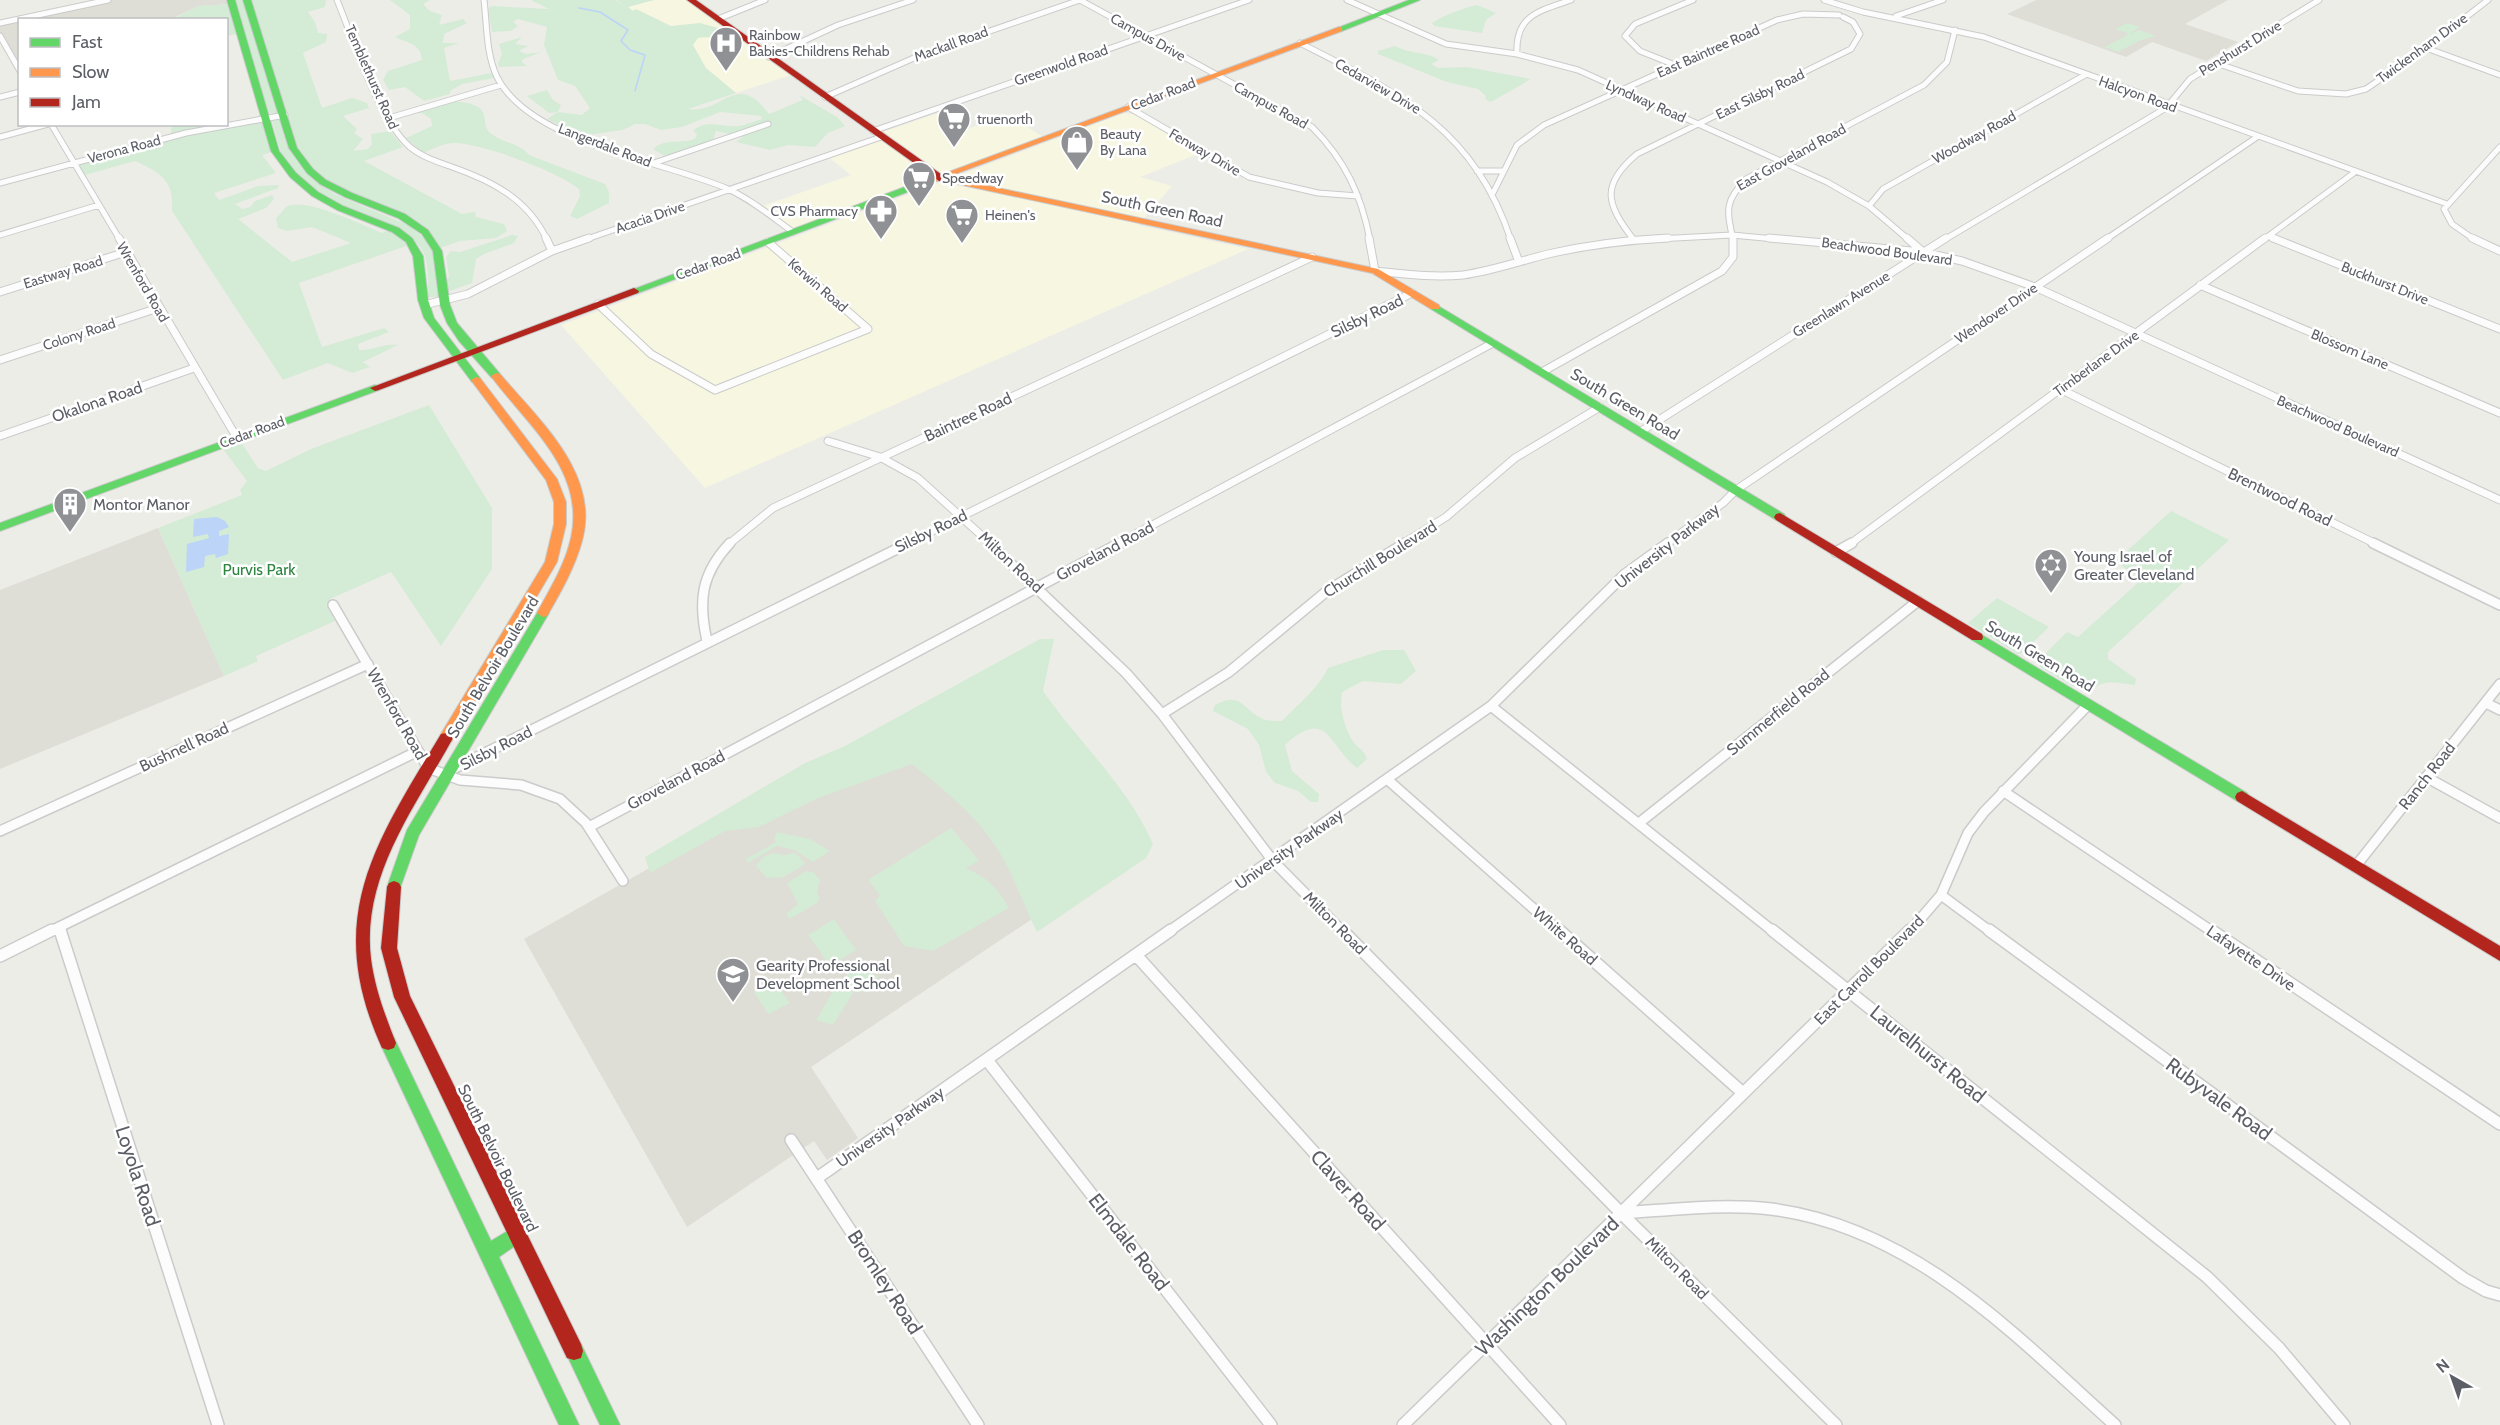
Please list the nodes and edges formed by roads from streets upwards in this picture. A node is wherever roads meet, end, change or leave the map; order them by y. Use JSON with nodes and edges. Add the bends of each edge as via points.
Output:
{"nodes":[{"id":1,"x":108,"y":0,"type":"edge"},
{"id":2,"x":231,"y":0,"type":"edge"},
{"id":3,"x":247,"y":0,"type":"edge"},
{"id":4,"x":337,"y":0,"type":"edge"},
{"id":5,"x":484,"y":0,"type":"edge"},
{"id":6,"x":692,"y":0,"type":"edge"},
{"id":7,"x":765,"y":0,"type":"edge"},
{"id":8,"x":913,"y":0,"type":"edge"},
{"id":9,"x":1080,"y":0,"type":"edge"},
{"id":10,"x":1249,"y":0,"type":"edge"},
{"id":11,"x":1347,"y":0,"type":"edge"},
{"id":12,"x":1416,"y":0,"type":"edge"},
{"id":13,"x":1571,"y":0,"type":"edge"},
{"id":14,"x":1693,"y":0,"type":"edge"},
{"id":15,"x":1824,"y":0,"type":"edge"},
{"id":16,"x":1942,"y":0,"type":"edge"},
{"id":17,"x":2319,"y":0,"type":"edge"},
{"id":18,"x":2488,"y":0,"type":"edge"},
{"id":19,"x":92,"y":2,"type":"edge"},
{"id":20,"x":1841,"y":6,"type":"junction"},
{"id":21,"x":1834,"y":9,"type":"junction"},
{"id":22,"x":1860,"y":11,"type":"junction"},
{"id":23,"x":1825,"y":13,"type":"junction"},
{"id":24,"x":1378,"y":14,"type":"junction"},
{"id":25,"x":1841,"y":16,"type":"junction"},
{"id":26,"x":1894,"y":16,"type":"junction"},
{"id":27,"x":22,"y":18,"type":"edge"},
{"id":28,"x":18,"y":19,"type":"edge"},
{"id":29,"x":718,"y":19,"type":"junction"},
{"id":30,"x":1854,"y":20,"type":"junction"},
{"id":31,"x":0,"y":23,"type":"edge"},
{"id":32,"x":1955,"y":30,"type":"junction"},
{"id":33,"x":0,"y":36,"type":"edge"},
{"id":34,"x":1146,"y":36,"type":"junction"},
{"id":35,"x":1300,"y":43,"type":"junction"},
{"id":36,"x":2426,"y":48,"type":"junction"},
{"id":37,"x":1517,"y":54,"type":"junction"},
{"id":38,"x":11,"y":56,"type":"junction"},
{"id":39,"x":769,"y":57,"type":"junction"},
{"id":40,"x":1,"y":59,"type":"edge"},
{"id":41,"x":2216,"y":63,"type":"junction"},
{"id":42,"x":1675,"y":65,"type":"junction"},
{"id":43,"x":18,"y":68,"type":"edge"},
{"id":44,"x":1215,"y":75,"type":"junction"},
{"id":45,"x":2085,"y":75,"type":"junction"},
{"id":46,"x":2500,"y":75,"type":"edge"},
{"id":47,"x":501,"y":85,"type":"junction"},
{"id":48,"x":1622,"y":90,"type":"junction"},
{"id":49,"x":18,"y":92,"type":"edge"},
{"id":50,"x":0,"y":97,"type":"edge"},
{"id":51,"x":825,"y":97,"type":"junction"},
{"id":52,"x":2168,"y":105,"type":"junction"},
{"id":53,"x":1128,"y":107,"type":"junction"},
{"id":54,"x":285,"y":115,"type":"junction"},
{"id":55,"x":266,"y":118,"type":"junction"},
{"id":56,"x":389,"y":118,"type":"junction"},
{"id":57,"x":768,"y":124,"type":"dead end"},
{"id":58,"x":1697,"y":124,"type":"junction"},
{"id":59,"x":228,"y":125,"type":"edge"},
{"id":60,"x":42,"y":126,"type":"edge"},
{"id":61,"x":51,"y":126,"type":"edge"},
{"id":62,"x":223,"y":126,"type":"edge"},
{"id":63,"x":877,"y":134,"type":"junction"},
{"id":64,"x":0,"y":137,"type":"edge"},
{"id":65,"x":2257,"y":137,"type":"junction"},
{"id":66,"x":2500,"y":147,"type":"edge"},
{"id":67,"x":1780,"y":161,"type":"junction"},
{"id":68,"x":73,"y":163,"type":"junction"},
{"id":69,"x":654,"y":163,"type":"junction"},
{"id":70,"x":1477,"y":171,"type":"junction"},
{"id":71,"x":1502,"y":171,"type":"junction"},
{"id":72,"x":2355,"y":172,"type":"junction"},
{"id":73,"x":938,"y":178,"type":"junction"},
{"id":74,"x":0,"y":183,"type":"edge"},
{"id":75,"x":729,"y":189,"type":"junction"},
{"id":76,"x":1493,"y":193,"type":"junction"},
{"id":77,"x":1358,"y":196,"type":"junction"},
{"id":78,"x":2447,"y":204,"type":"junction"},
{"id":79,"x":99,"y":205,"type":"junction"},
{"id":80,"x":1869,"y":206,"type":"junction"},
{"id":81,"x":793,"y":232,"type":"junction"},
{"id":82,"x":0,"y":234,"type":"edge"},
{"id":83,"x":1732,"y":235,"type":"junction"},
{"id":84,"x":2270,"y":237,"type":"junction"},
{"id":85,"x":1634,"y":240,"type":"junction"},
{"id":86,"x":768,"y":242,"type":"junction"},
{"id":87,"x":552,"y":251,"type":"junction"},
{"id":88,"x":2500,"y":251,"type":"edge"},
{"id":89,"x":126,"y":252,"type":"junction"},
{"id":90,"x":1923,"y":252,"type":"junction"},
{"id":91,"x":1312,"y":257,"type":"junction"},
{"id":92,"x":1519,"y":262,"type":"junction"},
{"id":93,"x":1375,"y":271,"type":"junction"},
{"id":94,"x":2200,"y":285,"type":"junction"},
{"id":95,"x":2035,"y":287,"type":"junction"},
{"id":96,"x":0,"y":292,"type":"edge"},
{"id":97,"x":1412,"y":293,"type":"junction"},
{"id":98,"x":443,"y":302,"type":"junction"},
{"id":99,"x":598,"y":304,"type":"junction"},
{"id":100,"x":424,"y":305,"type":"junction"},
{"id":101,"x":158,"y":308,"type":"junction"},
{"id":102,"x":2500,"y":329,"type":"edge"},
{"id":103,"x":2135,"y":334,"type":"junction"},
{"id":104,"x":1493,"y":342,"type":"junction"},
{"id":105,"x":475,"y":350,"type":"junction"},
{"id":106,"x":457,"y":357,"type":"junction"},
{"id":107,"x":0,"y":360,"type":"edge"},
{"id":108,"x":194,"y":368,"type":"junction"},
{"id":109,"x":1542,"y":372,"type":"junction"},
{"id":110,"x":2060,"y":389,"type":"junction"},
{"id":111,"x":1600,"y":407,"type":"junction"},
{"id":112,"x":2500,"y":413,"type":"edge"},
{"id":113,"x":1640,"y":432,"type":"junction"},
{"id":114,"x":0,"y":436,"type":"edge"},
{"id":115,"x":237,"y":438,"type":"junction"},
{"id":116,"x":828,"y":441,"type":"dead end"},
{"id":117,"x":880,"y":458,"type":"junction"},
{"id":118,"x":1736,"y":490,"type":"junction"},
{"id":119,"x":2499,"y":499,"type":"edge"},
{"id":120,"x":962,"y":516,"type":"junction"},
{"id":121,"x":0,"y":527,"type":"edge"},
{"id":122,"x":1836,"y":552,"type":"junction"},
{"id":123,"x":1038,"y":587,"type":"junction"},
{"id":124,"x":1918,"y":601,"type":"junction"},
{"id":125,"x":333,"y":605,"type":"dead end"},
{"id":126,"x":2500,"y":605,"type":"edge"},
{"id":127,"x":707,"y":641,"type":"junction"},
{"id":128,"x":368,"y":664,"type":"junction"},
{"id":129,"x":2500,"y":684,"type":"edge"},
{"id":130,"x":2486,"y":703,"type":"junction"},
{"id":131,"x":2088,"y":705,"type":"junction"},
{"id":132,"x":1491,"y":706,"type":"junction"},
{"id":133,"x":2500,"y":710,"type":"edge"},
{"id":134,"x":1162,"y":714,"type":"junction"},
{"id":135,"x":418,"y":751,"type":"junction"},
{"id":136,"x":428,"y":768,"type":"junction"},
{"id":137,"x":448,"y":775,"type":"junction"},
{"id":138,"x":2426,"y":777,"type":"junction"},
{"id":139,"x":1388,"y":780,"type":"junction"},
{"id":140,"x":2003,"y":791,"type":"junction"},
{"id":141,"x":2500,"y":818,"type":"edge"},
{"id":142,"x":1639,"y":823,"type":"junction"},
{"id":143,"x":589,"y":826,"type":"junction"},
{"id":144,"x":0,"y":831,"type":"edge"},
{"id":145,"x":1273,"y":861,"type":"junction"},
{"id":146,"x":2355,"y":867,"type":"junction"},
{"id":147,"x":623,"y":881,"type":"dead end"},
{"id":148,"x":1941,"y":895,"type":"junction"},
{"id":149,"x":59,"y":927,"type":"junction"},
{"id":150,"x":2500,"y":954,"type":"edge"},
{"id":151,"x":0,"y":956,"type":"edge"},
{"id":152,"x":1136,"y":956,"type":"junction"},
{"id":153,"x":1850,"y":991,"type":"junction"},
{"id":154,"x":987,"y":1059,"type":"junction"},
{"id":155,"x":1743,"y":1093,"type":"junction"},
{"id":156,"x":2500,"y":1124,"type":"edge"},
{"id":157,"x":791,"y":1140,"type":"dead end"},
{"id":158,"x":818,"y":1178,"type":"junction"},
{"id":159,"x":1621,"y":1213,"type":"junction"},
{"id":160,"x":516,"y":1235,"type":"junction"},
{"id":161,"x":488,"y":1253,"type":"junction"},
{"id":162,"x":2500,"y":1295,"type":"edge"},
{"id":163,"x":1487,"y":1344,"type":"junction"},
{"id":164,"x":218,"y":1425,"type":"edge"},
{"id":165,"x":569,"y":1425,"type":"edge"},
{"id":166,"x":609,"y":1425,"type":"edge"},
{"id":167,"x":978,"y":1425,"type":"edge"},
{"id":168,"x":1271,"y":1425,"type":"edge"},
{"id":169,"x":1403,"y":1425,"type":"edge"},
{"id":170,"x":1560,"y":1425,"type":"edge"},
{"id":171,"x":1836,"y":1425,"type":"edge"},
{"id":172,"x":2115,"y":1425,"type":"edge"},
{"id":173,"x":2344,"y":1425,"type":"edge"}],
"edges":[{"from":1,"to":19,"type":"street"},
{"from":2,"to":55,"type":"street","name":"South Belvoir Boulevard"},
{"from":3,"to":54,"type":"street","name":"South Belvoir Boulevard"},
{"from":4,"to":56,"type":"street","name":"Temblethurst Road"},
{"from":5,"to":47,"type":"street"},
{"from":6,"to":29,"type":"street","name":"South Green Road"},
{"from":7,"to":29,"type":"street"},
{"from":8,"to":39,"type":"street","via":[[838,25]]},
{"from":9,"to":34,"type":"street","name":"Campus Drive"},
{"from":9,"to":51,"type":"street","name":"Mackall Road","via":[[923,54]]},
{"from":10,"to":34,"type":"street","name":"Greenwold Road"},
{"from":11,"to":24,"type":"street","name":"Lyndway Road"},
{"from":12,"to":24,"type":"street","name":"Cedar Road"},
{"from":13,"to":37,"type":"street","via":[[1525,22],[1518,31]]},
{"from":14,"to":42,"type":"street","via":[[1635,24],[1625,36],[1627,43],[1637,50]]},
{"from":15,"to":20,"type":"street","name":"Halcyon Road"},
{"from":16,"to":26,"type":"street"},
{"from":17,"to":41,"type":"street","name":"Penshurst Drive"},
{"from":18,"to":36,"type":"street","name":"Twickenham Drive"},
{"from":19,"to":27,"type":"street"},
{"from":20,"to":21,"type":"street","name":"East Baintree Road"},
{"from":20,"to":22,"type":"street","name":"Halcyon Road"},
{"from":21,"to":23,"type":"street","name":"East Baintree Road"},
{"from":21,"to":25,"type":"street"},
{"from":22,"to":26,"type":"street","name":"Halcyon Road"},
{"from":22,"to":30,"type":"street"},
{"from":23,"to":25,"type":"street","name":"East Baintree Road"},
{"from":23,"to":42,"type":"street","name":"East Baintree Road","via":[[1777,20]]},
{"from":24,"to":35,"type":"street","name":"Cedar Road"},
{"from":24,"to":37,"type":"street","name":"Lyndway Road","via":[[1446,44]]},
{"from":25,"to":30,"type":"street"},
{"from":26,"to":32,"type":"street","name":"Halcyon Road"},
{"from":28,"to":31,"type":"street"},
{"from":29,"to":39,"type":"street","name":"South Green Road"},
{"from":30,"to":58,"type":"street","name":"East Silsby Road","via":[[1860,34],[1851,49]]},
{"from":32,"to":45,"type":"street","name":"Halcyon Road"},
{"from":32,"to":67,"type":"street","name":"East Groveland Road","via":[[1951,57],[1940,73],[1924,85]]},
{"from":33,"to":38,"type":"street"},
{"from":34,"to":44,"type":"street","name":"Campus Drive"},
{"from":34,"to":63,"type":"street","name":"Greenwold Road"},
{"from":35,"to":44,"type":"street","name":"Cedar Road"},
{"from":35,"to":70,"type":"street","name":"Cedarview Drive","via":[[1383,86],[1425,114]]},
{"from":36,"to":41,"type":"street","name":"Twickenham Drive","via":[[2366,89],[2346,94],[2298,91]]},
{"from":36,"to":46,"type":"street"},
{"from":37,"to":48,"type":"street","name":"Lyndway Road","via":[[1570,67]]},
{"from":38,"to":40,"type":"street"},
{"from":38,"to":43,"type":"street"},
{"from":39,"to":51,"type":"street","name":"South Green Road"},
{"from":41,"to":52,"type":"street","name":"Penshurst Drive","via":[[2190,79]]},
{"from":42,"to":48,"type":"street","name":"East Baintree Road"},
{"from":44,"to":53,"type":"street","name":"Cedar Road"},
{"from":44,"to":77,"type":"street","name":"Campus Road","via":[[1312,127],[1339,154]]},
{"from":45,"to":52,"type":"street","name":"Halcyon Road"},
{"from":45,"to":80,"type":"street","name":"Woodway Road","via":[[1883,189]]},
{"from":47,"to":56,"type":"street"},
{"from":47,"to":69,"type":"street","name":"Langerdale Road","via":[[550,124]]},
{"from":48,"to":58,"type":"street","name":"Lyndway Road"},
{"from":48,"to":71,"type":"street","name":"East Baintree Road","via":[[1544,125],[1517,145]]},
{"from":49,"to":50,"type":"street"},
{"from":51,"to":63,"type":"street","name":"South Green Road"},
{"from":52,"to":65,"type":"street","name":"Halcyon Road"},
{"from":52,"to":90,"type":"street","name":"Greenlawn Avenue"},
{"from":53,"to":73,"type":"street","name":"Cedar Road"},
{"from":53,"to":77,"type":"street","name":"Fenway Drive","via":[[1249,177],[1318,193]]},
{"from":54,"to":55,"type":"street","name":"Verona Road"},
{"from":54,"to":98,"type":"street","name":"South Belvoir Boulevard","via":[[293,148],[315,177],[425,232],[443,261]]},
{"from":55,"to":59,"type":"street","name":"Verona Road"},
{"from":55,"to":100,"type":"street","name":"South Belvoir Boulevard","via":[[283,167],[300,185],[326,202],[380,223],[409,240],[420,258]]},
{"from":56,"to":87,"type":"street","name":"Temblethurst Road","via":[[395,131],[416,152],[479,176],[518,199],[536,217]]},
{"from":57,"to":69,"type":"street"},
{"from":58,"to":67,"type":"street","name":"Lyndway Road"},
{"from":58,"to":85,"type":"street","name":"East Silsby Road","via":[[1637,154],[1612,179],[1609,194],[1615,216]]},
{"from":60,"to":64,"type":"street"},
{"from":61,"to":68,"type":"street","name":"Wrenford Road"},
{"from":62,"to":68,"type":"street","name":"Verona Road"},
{"from":63,"to":73,"type":"street","name":"South Green Road"},
{"from":63,"to":75,"type":"street","name":"Acacia Drive"},
{"from":65,"to":72,"type":"street","name":"Halcyon Road"},
{"from":65,"to":95,"type":"street","name":"Wendover Drive"},
{"from":66,"to":78,"type":"street"},
{"from":67,"to":80,"type":"street","name":"Lyndway Road"},
{"from":67,"to":83,"type":"street","name":"East Groveland Road","via":[[1732,190],[1726,214]]},
{"from":68,"to":74,"type":"street","name":"Verona Road"},
{"from":68,"to":79,"type":"street","name":"Wrenford Road"},
{"from":69,"to":75,"type":"street","name":"Langerdale Road"},
{"from":70,"to":71,"type":"street"},
{"from":70,"to":76,"type":"street","name":"Cedarview Drive"},
{"from":71,"to":76,"type":"street","name":"East Baintree Road"},
{"from":72,"to":78,"type":"street","name":"Halcyon Road"},
{"from":72,"to":84,"type":"street","name":"Timberlane Drive"},
{"from":73,"to":81,"type":"street","name":"Cedar Road"},
{"from":73,"to":91,"type":"street","name":"South Green Road"},
{"from":75,"to":81,"type":"street","name":"Langerdale Road"},
{"from":75,"to":87,"type":"street","name":"Acacia Drive"},
{"from":76,"to":92,"type":"street","name":"Cedarview Drive"},
{"from":77,"to":93,"type":"street","name":"Campus Road"},
{"from":78,"to":88,"type":"street","via":[[2445,215],[2454,226]]},
{"from":79,"to":82,"type":"street"},
{"from":79,"to":89,"type":"street","name":"Wrenford Road"},
{"from":80,"to":90,"type":"street","name":"Lyndway Road"},
{"from":81,"to":86,"type":"street","name":"Cedar Road"},
{"from":83,"to":85,"type":"street","name":"Beachwood Boulevard"},
{"from":83,"to":90,"type":"street","name":"Beachwood Boulevard"},
{"from":83,"to":109,"type":"street","name":"East Groveland Road","via":[[1734,253],[1720,272]]},
{"from":84,"to":94,"type":"street","name":"Timberlane Drive"},
{"from":84,"to":102,"type":"street","name":"Buckhurst Drive"},
{"from":85,"to":92,"type":"street","name":"Beachwood Boulevard"},
{"from":86,"to":99,"type":"street","name":"Cedar Road"},
{"from":86,"to":99,"type":"street","name":"Kerwin Road","via":[[868,329],[715,390],[661,364],[637,346]]},
{"from":87,"to":98,"type":"street","name":"Acacia Drive","via":[[468,294]]},
{"from":89,"to":96,"type":"street","name":"Eastway Road"},
{"from":89,"to":101,"type":"street","name":"Wrenford Road"},
{"from":90,"to":95,"type":"street","name":"Beachwood Boulevard","via":[[1962,261]]},
{"from":90,"to":113,"type":"street","name":"Greenlawn Avenue"},
{"from":91,"to":93,"type":"street","name":"South Green Road"},
{"from":91,"to":117,"type":"street","name":"Baintree Road"},
{"from":92,"to":93,"type":"street","name":"Beachwood Boulevard","via":[[1461,275]]},
{"from":93,"to":97,"type":"street","name":"South Green Road"},
{"from":94,"to":103,"type":"street","name":"Timberlane Drive"},
{"from":94,"to":112,"type":"street","name":"Blossom Lane"},
{"from":95,"to":103,"type":"street","name":"Beachwood Boulevard"},
{"from":95,"to":118,"type":"street","name":"Wendover Drive"},
{"from":97,"to":104,"type":"street","name":"South Green Road"},
{"from":97,"to":120,"type":"street","name":"Silsby Road"},
{"from":98,"to":100,"type":"street","name":"Acacia Drive"},
{"from":98,"to":105,"type":"street","name":"South Belvoir Boulevard","via":[[452,323]]},
{"from":99,"to":105,"type":"street","name":"Cedar Road"},
{"from":100,"to":106,"type":"street","name":"South Belvoir Boulevard","via":[[434,327]]},
{"from":101,"to":107,"type":"street","name":"Colony Road"},
{"from":101,"to":108,"type":"street","name":"Wrenford Road"},
{"from":103,"to":110,"type":"street","name":"Timberlane Drive"},
{"from":103,"to":119,"type":"street","name":"Beachwood Boulevard"},
{"from":104,"to":109,"type":"street","name":"South Green Road"},
{"from":104,"to":123,"type":"street","name":"Groveland Road"},
{"from":105,"to":106,"type":"street","name":"Cedar Road"},
{"from":105,"to":137,"type":"street","name":"South Belvoir Boulevard","via":[[566,462],[578,485],[584,518],[565,577]]},
{"from":106,"to":115,"type":"street","name":"Cedar Road"},
{"from":106,"to":136,"type":"street","name":"South Belvoir Boulevard","via":[[553,480],[563,521],[551,562]]},
{"from":108,"to":114,"type":"street","name":"Okalona Road"},
{"from":108,"to":115,"type":"street","name":"Wrenford Road"},
{"from":109,"to":111,"type":"street","name":"South Green Road"},
{"from":110,"to":122,"type":"street","name":"Timberlane Drive"},
{"from":110,"to":126,"type":"street","name":"Brentwood Road"},
{"from":111,"to":113,"type":"street","name":"South Green Road"},
{"from":111,"to":134,"type":"street","name":"Churchill Boulevard","via":[[1522,453],[1446,517],[1321,595],[1234,669]]},
{"from":113,"to":118,"type":"street","name":"South Green Road"},
{"from":115,"to":121,"type":"street","name":"Cedar Road"},
{"from":116,"to":117,"type":"street","name":"Milton Road"},
{"from":117,"to":120,"type":"street","name":"Milton Road","via":[[918,478]]},
{"from":117,"to":127,"type":"street","name":"Baintree Road","via":[[773,508],[745,526],[724,548],[707,573],[701,609]]},
{"from":118,"to":122,"type":"street","name":"South Green Road"},
{"from":118,"to":132,"type":"street","name":"University Parkway","via":[[1625,574]]},
{"from":120,"to":123,"type":"street","name":"Milton Road"},
{"from":120,"to":127,"type":"street","name":"Silsby Road"},
{"from":122,"to":124,"type":"street","name":"South Green Road"},
{"from":123,"to":134,"type":"street","name":"Milton Road"},
{"from":123,"to":143,"type":"street","name":"Groveland Road"},
{"from":124,"to":131,"type":"street","name":"South Green Road"},
{"from":124,"to":142,"type":"street","name":"Summerfield Road"},
{"from":125,"to":128,"type":"street","name":"Wrenford Road"},
{"from":127,"to":137,"type":"street","name":"Silsby Road"},
{"from":128,"to":135,"type":"street","name":"Wrenford Road"},
{"from":128,"to":144,"type":"street","name":"Bushnell Road"},
{"from":129,"to":130,"type":"street","name":"Ranch Road"},
{"from":130,"to":133,"type":"street"},
{"from":130,"to":138,"type":"street","name":"Ranch Road"},
{"from":131,"to":140,"type":"street","name":"East Carroll Boulevard"},
{"from":131,"to":146,"type":"street","name":"South Green Road"},
{"from":132,"to":139,"type":"street","name":"University Parkway"},
{"from":132,"to":142,"type":"street","name":"Laurelhurst Road"},
{"from":134,"to":145,"type":"street","name":"Milton Road"},
{"from":135,"to":136,"type":"street","name":"Wrenford Road"},
{"from":135,"to":149,"type":"street"},
{"from":136,"to":137,"type":"street","name":"Wrenford Road"},
{"from":136,"to":161,"type":"street","name":"South Belvoir Boulevard","via":[[378,859],[362,910],[363,976],[375,1015]]},
{"from":137,"to":143,"type":"street","name":"Wrenford Road","via":[[544,790],[574,807]]},
{"from":137,"to":160,"type":"street","name":"South Belvoir Boulevard","via":[[412,834],[400,865],[392,894],[389,948],[402,998]]},
{"from":138,"to":141,"type":"street"},
{"from":138,"to":146,"type":"street","name":"Ranch Road"},
{"from":139,"to":145,"type":"street","name":"University Parkway"},
{"from":139,"to":155,"type":"street","name":"White Road"},
{"from":140,"to":148,"type":"street","name":"East Carroll Boulevard","via":[[1968,833]]},
{"from":140,"to":156,"type":"street","name":"Lafayette Drive"},
{"from":142,"to":153,"type":"street","name":"Laurelhurst Road"},
{"from":143,"to":147,"type":"street","name":"Wrenford Road"},
{"from":145,"to":152,"type":"street","name":"University Parkway"},
{"from":145,"to":159,"type":"street","name":"Milton Road"},
{"from":146,"to":150,"type":"street","name":"South Green Road"},
{"from":148,"to":153,"type":"street","name":"East Carroll Boulevard"},
{"from":148,"to":162,"type":"street","name":"Rubyvale Road","via":[[2463,1278]]},
{"from":149,"to":151,"type":"street"},
{"from":149,"to":164,"type":"street","name":"Loyola Road"},
{"from":152,"to":154,"type":"street","name":"University Parkway"},
{"from":152,"to":163,"type":"street","name":"Claver Road"},
{"from":153,"to":155,"type":"street","name":"East Carroll Boulevard"},
{"from":153,"to":173,"type":"street","name":"Laurelhurst Road","via":[[2207,1276],[2278,1344]]},
{"from":154,"to":158,"type":"street","name":"University Parkway"},
{"from":154,"to":168,"type":"street","name":"Elmdale Road"},
{"from":155,"to":159,"type":"street","name":"East Carroll Boulevard"},
{"from":157,"to":158,"type":"street","name":"Bromley Road"},
{"from":158,"to":167,"type":"street","name":"Bromley Road"},
{"from":159,"to":163,"type":"street","name":"Washington Boulevard"},
{"from":159,"to":171,"type":"street","name":"Milton Road"},
{"from":159,"to":172,"type":"street","name":"Washington Boulevard","via":[[1723,1206],[1773,1209],[1866,1233],[1962,1289]]},
{"from":160,"to":161,"type":"street"},
{"from":160,"to":166,"type":"street","name":"South Belvoir Boulevard"},
{"from":161,"to":165,"type":"street","name":"South Belvoir Boulevard"},
{"from":163,"to":169,"type":"street","name":"Washington Boulevard"},
{"from":163,"to":170,"type":"street","name":"Claver Road"}]}
